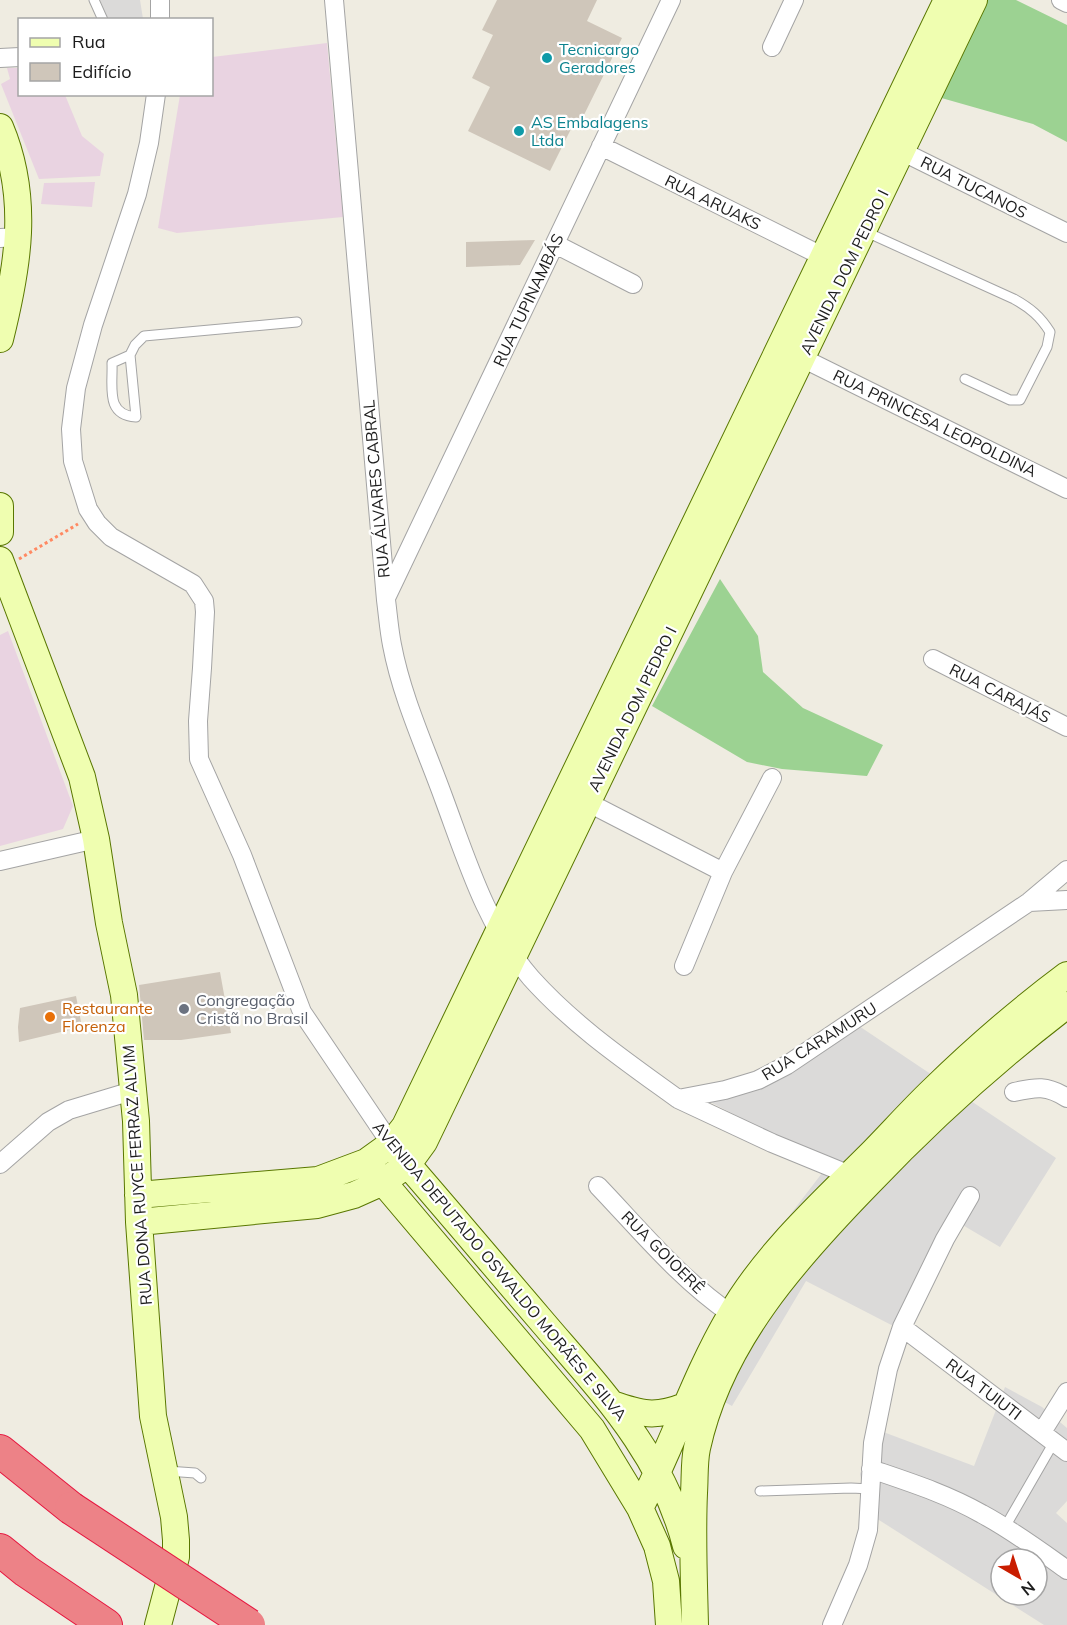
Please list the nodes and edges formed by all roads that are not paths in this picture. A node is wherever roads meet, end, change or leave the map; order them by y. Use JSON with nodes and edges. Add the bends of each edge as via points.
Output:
{"nodes":[{"id":1,"x":94,"y":0,"type":"edge"},
{"id":2,"x":160,"y":0,"type":"edge"},
{"id":3,"x":334,"y":0,"type":"edge"},
{"id":4,"x":671,"y":0,"type":"edge"},
{"id":5,"x":794,"y":0,"type":"edge"},
{"id":6,"x":947,"y":0,"type":"edge"},
{"id":7,"x":974,"y":0,"type":"edge"},
{"id":8,"x":1062,"y":0,"type":"edge"},
{"id":9,"x":1067,"y":3,"type":"edge"},
{"id":10,"x":102,"y":18,"type":"edge"},
{"id":11,"x":160,"y":18,"type":"edge"},
{"id":12,"x":772,"y":47,"type":"dead end"},
{"id":13,"x":18,"y":57,"type":"edge"},
{"id":14,"x":0,"y":58,"type":"edge"},
{"id":15,"x":156,"y":96,"type":"edge"},
{"id":16,"x":0,"y":127,"type":"edge"},
{"id":17,"x":601,"y":146,"type":"junction"},
{"id":18,"x":892,"y":146,"type":"junction"},
{"id":19,"x":864,"y":231,"type":"junction"},
{"id":20,"x":1067,"y":233,"type":"edge"},
{"id":21,"x":10,"y":237,"type":"edge"},
{"id":22,"x":555,"y":244,"type":"junction"},
{"id":23,"x":824,"y":257,"type":"junction"},
{"id":24,"x":633,"y":284,"type":"dead end"},
{"id":25,"x":297,"y":322,"type":"dead end"},
{"id":26,"x":0,"y":339,"type":"edge"},
{"id":27,"x":130,"y":355,"type":"junction"},
{"id":28,"x":802,"y":358,"type":"junction"},
{"id":29,"x":965,"y":379,"type":"dead end"},
{"id":30,"x":731,"y":477,"type":"junction"},
{"id":31,"x":1067,"y":489,"type":"edge"},
{"id":32,"x":0,"y":506,"type":"edge"},
{"id":33,"x":0,"y":532,"type":"edge"},
{"id":34,"x":2,"y":565,"type":"edge"},
{"id":35,"x":386,"y":600,"type":"junction"},
{"id":36,"x":933,"y":659,"type":"dead end"},
{"id":37,"x":1067,"y":727,"type":"edge"},
{"id":38,"x":772,"y":778,"type":"dead end"},
{"id":39,"x":587,"y":802,"type":"junction"},
{"id":40,"x":96,"y":839,"type":"junction"},
{"id":41,"x":0,"y":861,"type":"edge"},
{"id":42,"x":1067,"y":870,"type":"edge"},
{"id":43,"x":723,"y":872,"type":"junction"},
{"id":44,"x":1067,"y":900,"type":"edge"},
{"id":45,"x":1029,"y":902,"type":"junction"},
{"id":46,"x":498,"y":931,"type":"junction"},
{"id":47,"x":514,"y":955,"type":"junction"},
{"id":48,"x":684,"y":966,"type":"dead end"},
{"id":49,"x":1067,"y":975,"type":"edge"},
{"id":50,"x":1067,"y":1005,"type":"edge"},
{"id":51,"x":132,"y":1091,"type":"junction"},
{"id":52,"x":1014,"y":1092,"type":"dead end"},
{"id":53,"x":1067,"y":1098,"type":"edge"},
{"id":54,"x":678,"y":1099,"type":"junction"},
{"id":55,"x":391,"y":1144,"type":"junction"},
{"id":56,"x":366,"y":1162,"type":"junction"},
{"id":57,"x":0,"y":1164,"type":"edge"},
{"id":58,"x":408,"y":1164,"type":"junction"},
{"id":59,"x":850,"y":1174,"type":"junction"},
{"id":60,"x":383,"y":1182,"type":"junction"},
{"id":61,"x":598,"y":1186,"type":"dead end"},
{"id":62,"x":138,"y":1195,"type":"junction"},
{"id":63,"x":970,"y":1196,"type":"dead end"},
{"id":64,"x":139,"y":1222,"type":"junction"},
{"id":65,"x":731,"y":1314,"type":"junction"},
{"id":66,"x":902,"y":1328,"type":"junction"},
{"id":67,"x":1067,"y":1392,"type":"edge"},
{"id":68,"x":612,"y":1404,"type":"junction"},
{"id":69,"x":685,"y":1406,"type":"junction"},
{"id":70,"x":1054,"y":1442,"type":"edge"},
{"id":71,"x":0,"y":1451,"type":"edge"},
{"id":72,"x":871,"y":1469,"type":"junction"},
{"id":73,"x":165,"y":1471,"type":"junction"},
{"id":74,"x":658,"y":1472,"type":"junction"},
{"id":75,"x":201,"y":1478,"type":"dead end"},
{"id":76,"x":871,"y":1489,"type":"junction"},
{"id":77,"x":760,"y":1491,"type":"dead end"},
{"id":78,"x":640,"y":1508,"type":"junction"},
{"id":79,"x":1005,"y":1527,"type":"junction"},
{"id":80,"x":0,"y":1550,"type":"edge"},
{"id":81,"x":1067,"y":1570,"type":"edge"},
{"id":82,"x":694,"y":1575,"type":"junction"},
{"id":83,"x":106,"y":1625,"type":"edge"},
{"id":84,"x":158,"y":1625,"type":"edge"},
{"id":85,"x":249,"y":1625,"type":"edge"},
{"id":86,"x":669,"y":1625,"type":"edge"},
{"id":87,"x":695,"y":1625,"type":"edge"},
{"id":88,"x":832,"y":1625,"type":"edge"}],
"edges":[{"from":1,"to":10,"type":"lane"},
{"from":2,"to":11,"type":"street"},
{"from":3,"to":35,"type":"street","name":"RUA ÁLVARES CABRAL"},
{"from":4,"to":17,"type":"street","name":"RUA TUPINAMBÁS"},
{"from":5,"to":12,"type":"street"},
{"from":6,"to":18,"type":"street","name":"AVENIDA DOM PEDRO I"},
{"from":7,"to":18,"type":"street","name":"AVENIDA DOM PEDRO I"},
{"from":8,"to":9,"type":"street"},
{"from":13,"to":14,"type":"street"},
{"from":15,"to":55,"type":"street","name":"AVENIDA DEPUTADO OSWALDO MORÃES E SILVA","via":[[137,194],[76,388],[71,429],[74,461],[88,508],[111,537],[193,584],[204,601],[199,759],[242,855],[302,1012]]},
{"from":16,"to":21,"type":"street","via":[[17,183]]},
{"from":17,"to":22,"type":"street","name":"RUA TUPINAMBÁS"},
{"from":17,"to":23,"type":"street","name":"RUA ARUAKS"},
{"from":18,"to":19,"type":"street","name":"AVENIDA DOM PEDRO I"},
{"from":18,"to":20,"type":"street","name":"RUA TUCANOS"},
{"from":18,"to":23,"type":"street","name":"AVENIDA DOM PEDRO I"},
{"from":19,"to":28,"type":"street","name":"AVENIDA DOM PEDRO I"},
{"from":19,"to":29,"type":"lane","via":[[1014,299],[1042,318],[1050,332],[1047,347],[1020,400],[1010,400]]},
{"from":21,"to":26,"type":"street","via":[[10,297]]},
{"from":22,"to":24,"type":"street"},
{"from":22,"to":35,"type":"street","name":"RUA TUPINAMBÁS"},
{"from":23,"to":30,"type":"street","name":"AVENIDA DOM PEDRO I"},
{"from":25,"to":27,"type":"lane","via":[[144,336]]},
{"from":27,"to":27,"type":"lane","via":[[135,407],[136,417],[126,417],[114,407],[112,363]]},
{"from":28,"to":30,"type":"street","name":"AVENIDA DOM PEDRO I"},
{"from":28,"to":31,"type":"street","name":"RUA PRINCESA LEOPOLDINA"},
{"from":30,"to":39,"type":"street","name":"AVENIDA DOM PEDRO I"},
{"from":30,"to":46,"type":"street","name":"AVENIDA DOM PEDRO I"},
{"from":32,"to":33,"type":"street"},
{"from":34,"to":40,"type":"street","name":"RUA DONA RUYCE FERRAZ ALVIM","via":[[81,777]]},
{"from":35,"to":46,"type":"street","name":"RUA ÁLVARES CABRAL","via":[[392,646],[408,699],[475,883]]},
{"from":36,"to":37,"type":"street","name":"RUA CARAJÁS"},
{"from":38,"to":43,"type":"street"},
{"from":39,"to":43,"type":"street"},
{"from":39,"to":47,"type":"street","name":"AVENIDA DOM PEDRO I"},
{"from":40,"to":41,"type":"street"},
{"from":40,"to":51,"type":"street","name":"RUA DONA RUYCE FERRAZ ALVIM","via":[[124,995]]},
{"from":42,"to":45,"type":"street","name":"RUA CARAMURU"},
{"from":43,"to":48,"type":"street"},
{"from":44,"to":45,"type":"street"},
{"from":45,"to":54,"type":"street","name":"RUA CARAMURU","via":[[787,1065],[758,1080]]},
{"from":46,"to":47,"type":"street","name":"RUA ÁLVARES CABRAL"},
{"from":46,"to":55,"type":"street","name":"AVENIDA DOM PEDRO I","via":[[405,1126]]},
{"from":47,"to":54,"type":"street","via":[[573,1019]]},
{"from":47,"to":58,"type":"street","name":"AVENIDA DOM PEDRO I","via":[[424,1142]]},
{"from":49,"to":59,"type":"street","via":[[970,1055]]},
{"from":50,"to":82,"type":"street","via":[[985,1070],[888,1162],[780,1280],[748,1326],[717,1388],[696,1451]]},
{"from":51,"to":57,"type":"street","via":[[69,1110],[48,1122]]},
{"from":51,"to":62,"type":"street","name":"RUA DONA RUYCE FERRAZ ALVIM"},
{"from":52,"to":53,"type":"street","via":[[1038,1087]]},
{"from":54,"to":59,"type":"street"},
{"from":55,"to":56,"type":"street","name":"AVENIDA DOM PEDRO I"},
{"from":55,"to":58,"type":"street","name":"AVENIDA DEPUTADO OSWALDO MORÃES E SILVA"},
{"from":56,"to":60,"type":"street","name":"AVENIDA DEPUTADO OSWALDO MORÃES E SILVA"},
{"from":56,"to":62,"type":"street","name":"AVENIDA DOM PEDRO I","via":[[318,1180]]},
{"from":58,"to":60,"type":"street","name":"AVENIDA DOM PEDRO I"},
{"from":58,"to":68,"type":"street","name":"AVENIDA DEPUTADO OSWALDO MORÃES E SILVA"},
{"from":59,"to":65,"type":"street","via":[[786,1240]]},
{"from":60,"to":64,"type":"street","name":"AVENIDA DOM PEDRO I","via":[[317,1205]]},
{"from":60,"to":78,"type":"street","name":"AVENIDA DEPUTADO OSWALDO MORÃES E SILVA","via":[[592,1429]]},
{"from":61,"to":65,"type":"street","name":"RUA GOIOERÊ","via":[[687,1280]]},
{"from":62,"to":64,"type":"street","name":"RUA DONA RUYCE FERRAZ ALVIM"},
{"from":63,"to":66,"type":"street"},
{"from":64,"to":73,"type":"street","name":"RUA DONA RUYCE FERRAZ ALVIM","via":[[153,1416]]},
{"from":65,"to":69,"type":"street"},
{"from":66,"to":70,"type":"street","name":"RUA TUIUTI"},
{"from":66,"to":72,"type":"street","via":[[888,1369]]},
{"from":67,"to":70,"type":"street"},
{"from":68,"to":69,"type":"street","via":[[659,1414]]},
{"from":68,"to":74,"type":"street","name":"AVENIDA DEPUTADO OSWALDO MORÃES E SILVA"},
{"from":69,"to":74,"type":"street"},
{"from":70,"to":79,"type":"lane"},
{"from":71,"to":85,"type":"highway","bridge":true,"via":[[71,1508]]},
{"from":72,"to":76,"type":"street"},
{"from":72,"to":79,"type":"street","via":[[929,1489]]},
{"from":73,"to":75,"type":"lane","via":[[195,1473]]},
{"from":73,"to":84,"type":"street","name":"RUA DONA RUYCE FERRAZ ALVIM","via":[[174,1517],[176,1557]]},
{"from":74,"to":78,"type":"street"},
{"from":74,"to":82,"type":"street","name":"AVENIDA DEPUTADO OSWALDO MORÃES E SILVA","via":[[679,1520]]},
{"from":76,"to":77,"type":"lane"},
{"from":76,"to":88,"type":"street","via":[[858,1565]]},
{"from":78,"to":86,"type":"street","name":"AVENIDA DEPUTADO OSWALDO MORÃES E SILVA","via":[[657,1546],[666,1581]]},
{"from":79,"to":81,"type":"street"},
{"from":80,"to":83,"type":"highway"},
{"from":82,"to":87,"type":"street"}]}
